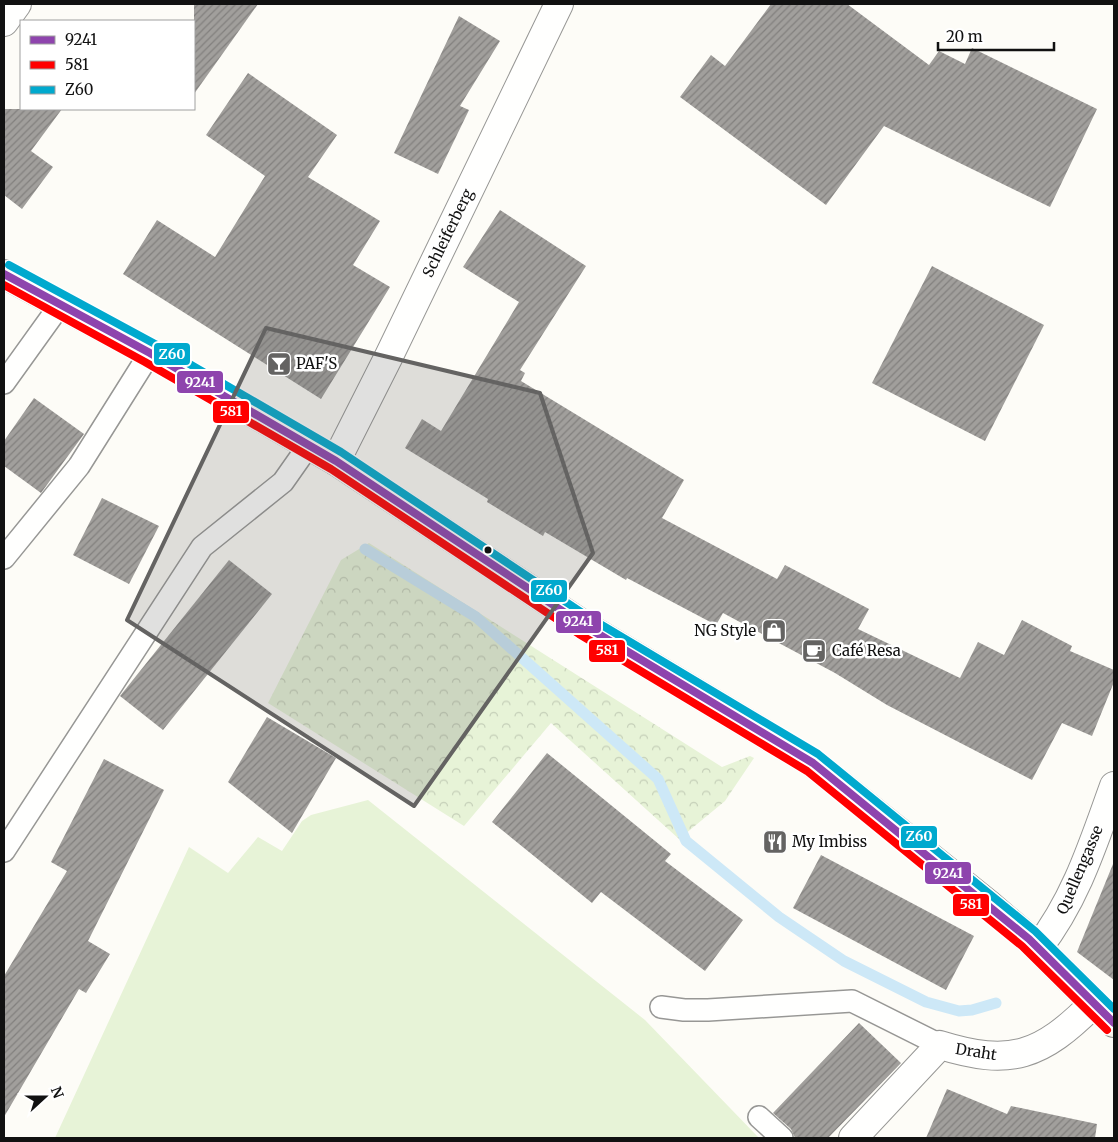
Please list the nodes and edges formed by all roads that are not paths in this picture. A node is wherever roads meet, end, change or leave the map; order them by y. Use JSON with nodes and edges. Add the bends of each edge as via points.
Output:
{"nodes":[{"id":1,"x":18,"y":4,"type":"edge"},
{"id":2,"x":559,"y":4,"type":"edge"},
{"id":3,"x":4,"y":22,"type":"edge"},
{"id":4,"x":4,"y":274,"type":"edge"},
{"id":5,"x":60,"y":305,"type":"junction"},
{"id":6,"x":150,"y":353,"type":"junction"},
{"id":7,"x":4,"y":383,"type":"edge"},
{"id":8,"x":309,"y":445,"type":"junction"},
{"id":9,"x":336,"y":461,"type":"junction"},
{"id":10,"x":4,"y":558,"type":"edge"},
{"id":11,"x":1114,"y":786,"type":"edge"},
{"id":12,"x":4,"y":851,"type":"edge"},
{"id":13,"x":1038,"y":948,"type":"junction"},
{"id":14,"x":1093,"y":1004,"type":"junction"},
{"id":15,"x":661,"y":1007,"type":"dead end"},
{"id":16,"x":1114,"y":1024,"type":"edge"},
{"id":17,"x":940,"y":1045,"type":"junction"},
{"id":18,"x":759,"y":1117,"type":"dead end"},
{"id":19,"x":782,"y":1138,"type":"edge"},
{"id":20,"x":853,"y":1138,"type":"edge"}],
"edges":[{"from":1,"to":3,"type":"street"},
{"from":2,"to":9,"type":"street","name":"Schleiferberg"},
{"from":4,"to":5,"type":"street"},
{"from":5,"to":6,"type":"street"},
{"from":5,"to":7,"type":"lane"},
{"from":6,"to":8,"type":"street"},
{"from":6,"to":10,"type":"lane","via":[[79,466]]},
{"from":8,"to":9,"type":"street"},
{"from":8,"to":12,"type":"lane","via":[[283,482],[202,547]]},
{"from":9,"to":13,"type":"street","via":[[585,626],[813,763]]},
{"from":11,"to":13,"type":"street","name":"Quellengasse","via":[[1078,883],[1058,923]]},
{"from":13,"to":14,"type":"street"},
{"from":14,"to":16,"type":"street"},
{"from":14,"to":17,"type":"street","name":"Draht","via":[[1055,1039],[1015,1055],[975,1055]]},
{"from":15,"to":17,"type":"lane","via":[[708,1010],[852,1001]]},
{"from":17,"to":20,"type":"street","name":"Draht"},
{"from":18,"to":19,"type":"lane"}]}
